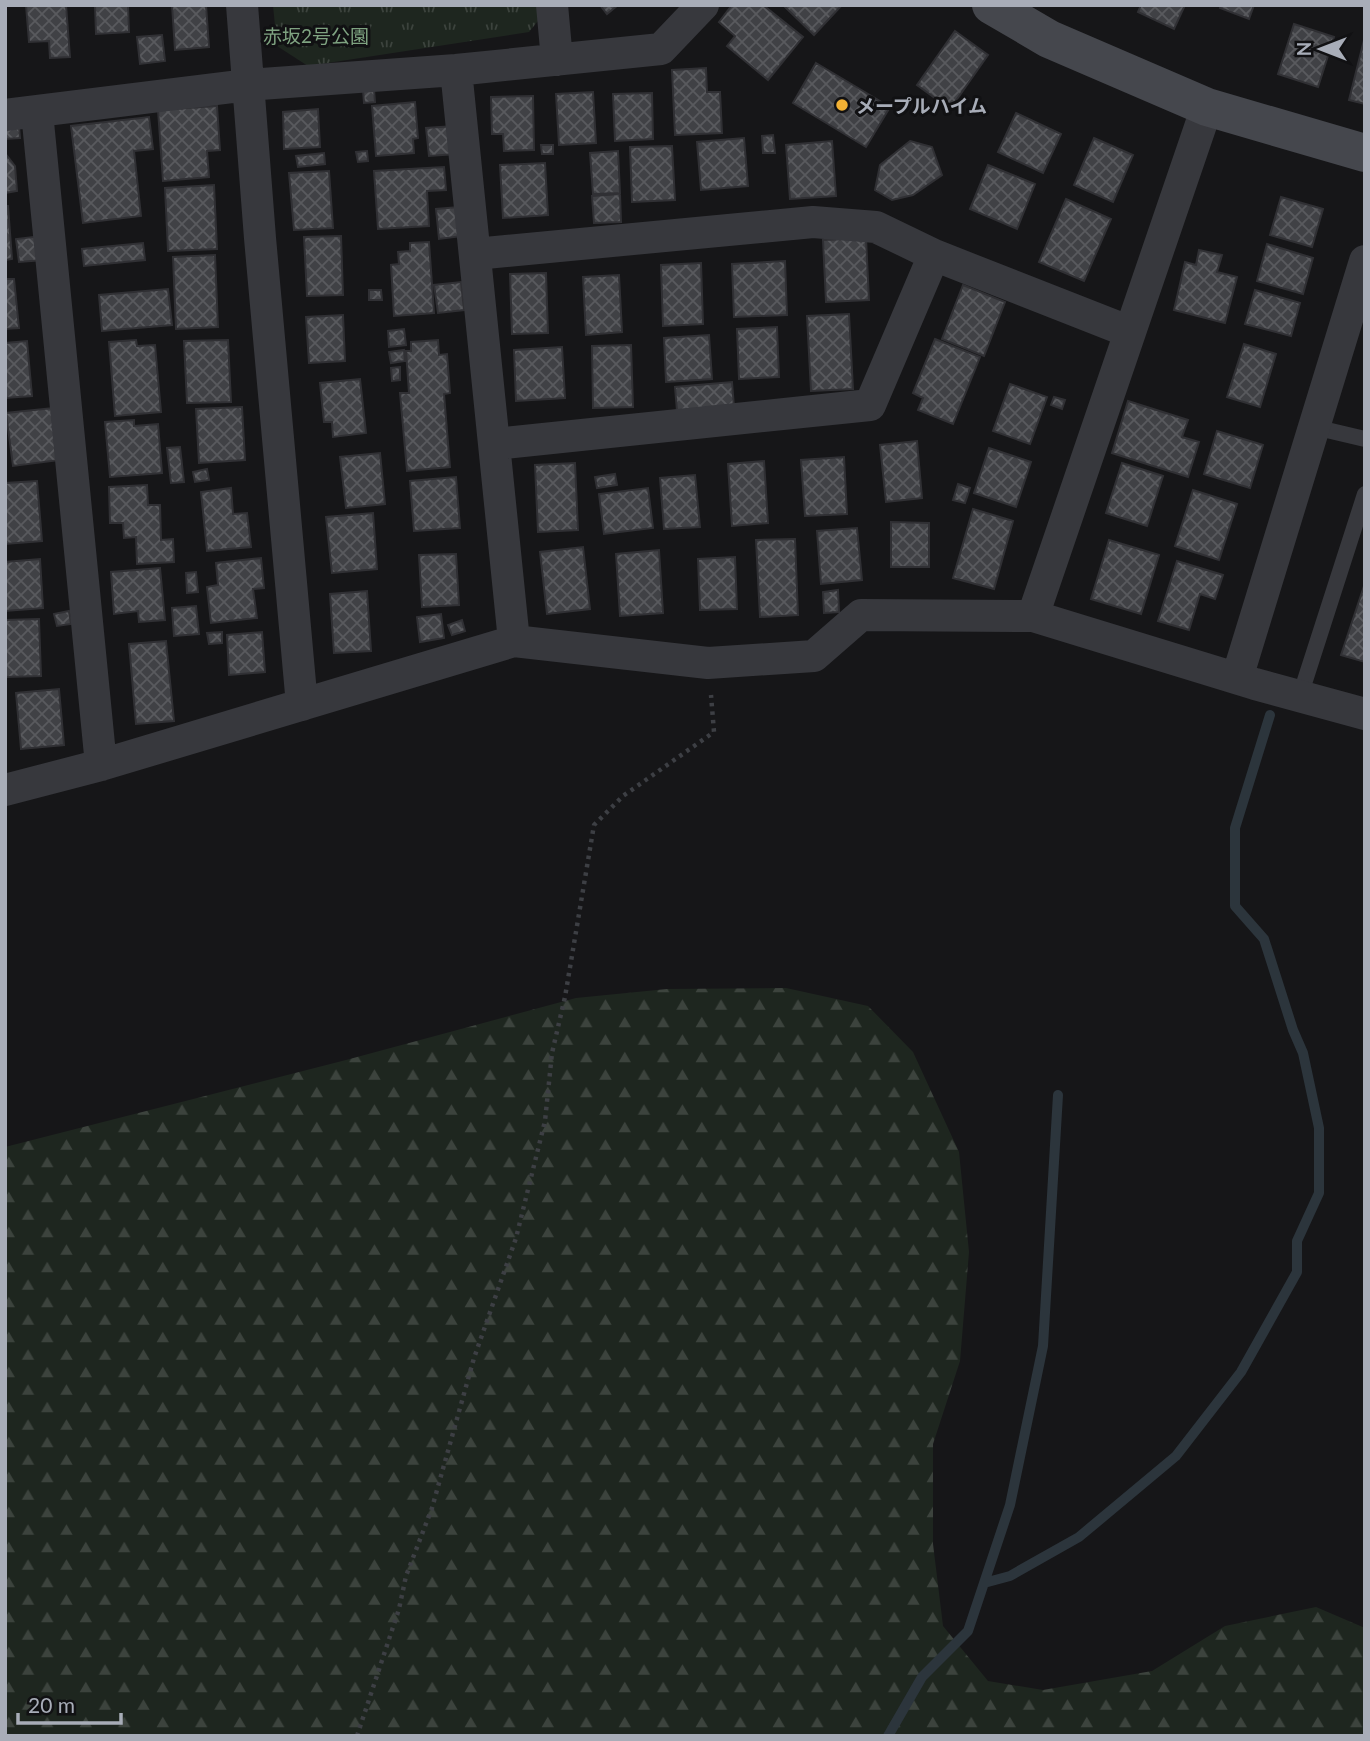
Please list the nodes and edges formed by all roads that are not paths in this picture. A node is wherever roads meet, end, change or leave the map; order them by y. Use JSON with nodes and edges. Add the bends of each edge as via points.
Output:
{"nodes":[{"id":1,"x":242,"y":5,"type":"edge"},
{"id":2,"x":552,"y":5,"type":"edge"},
{"id":3,"x":703,"y":5,"type":"edge"},
{"id":4,"x":991,"y":5,"type":"edge"},
{"id":5,"x":557,"y":60,"type":"junction"},
{"id":6,"x":456,"y":70,"type":"junction"},
{"id":7,"x":248,"y":85,"type":"junction"},
{"id":8,"x":1207,"y":107,"type":"junction"},
{"id":9,"x":37,"y":112,"type":"junction"},
{"id":10,"x":5,"y":115,"type":"edge"},
{"id":11,"x":1365,"y":153,"type":"edge"},
{"id":12,"x":475,"y":254,"type":"junction"},
{"id":13,"x":934,"y":256,"type":"junction"},
{"id":14,"x":1365,"y":261,"type":"edge"},
{"id":15,"x":1130,"y":332,"type":"junction"},
{"id":16,"x":1314,"y":427,"type":"junction"},
{"id":17,"x":1365,"y":439,"type":"edge"},
{"id":18,"x":495,"y":444,"type":"junction"},
{"id":19,"x":1365,"y":494,"type":"edge"},
{"id":20,"x":1033,"y":616,"type":"junction"},
{"id":21,"x":514,"y":640,"type":"junction"},
{"id":22,"x":1237,"y":678,"type":"junction"},
{"id":23,"x":1300,"y":696,"type":"junction"},
{"id":24,"x":302,"y":705,"type":"junction"},
{"id":25,"x":1365,"y":714,"type":"edge"},
{"id":26,"x":101,"y":765,"type":"junction"},
{"id":27,"x":5,"y":790,"type":"edge"}],
"edges":[{"from":1,"to":7,"type":"street"},
{"from":2,"to":5,"type":"street"},
{"from":3,"to":5,"type":"street","via":[[662,49]]},
{"from":4,"to":8,"type":"street","via":[[1049,39]]},
{"from":5,"to":6,"type":"street"},
{"from":6,"to":7,"type":"street"},
{"from":6,"to":12,"type":"street"},
{"from":7,"to":9,"type":"street"},
{"from":7,"to":24,"type":"street"},
{"from":8,"to":11,"type":"street"},
{"from":8,"to":15,"type":"street"},
{"from":9,"to":10,"type":"street"},
{"from":9,"to":26,"type":"street"},
{"from":12,"to":13,"type":"street","via":[[813,222],[876,227]]},
{"from":12,"to":18,"type":"street"},
{"from":13,"to":15,"type":"street"},
{"from":13,"to":18,"type":"street","via":[[870,405]]},
{"from":14,"to":16,"type":"street"},
{"from":15,"to":20,"type":"street"},
{"from":16,"to":17,"type":"lane"},
{"from":16,"to":22,"type":"street"},
{"from":18,"to":21,"type":"street"},
{"from":19,"to":23,"type":"lane"},
{"from":20,"to":21,"type":"street","via":[[861,615],[814,656],[708,663]]},
{"from":20,"to":22,"type":"street"},
{"from":21,"to":24,"type":"street"},
{"from":22,"to":23,"type":"street"},
{"from":23,"to":25,"type":"street"},
{"from":24,"to":26,"type":"street"},
{"from":26,"to":27,"type":"street"}]}
